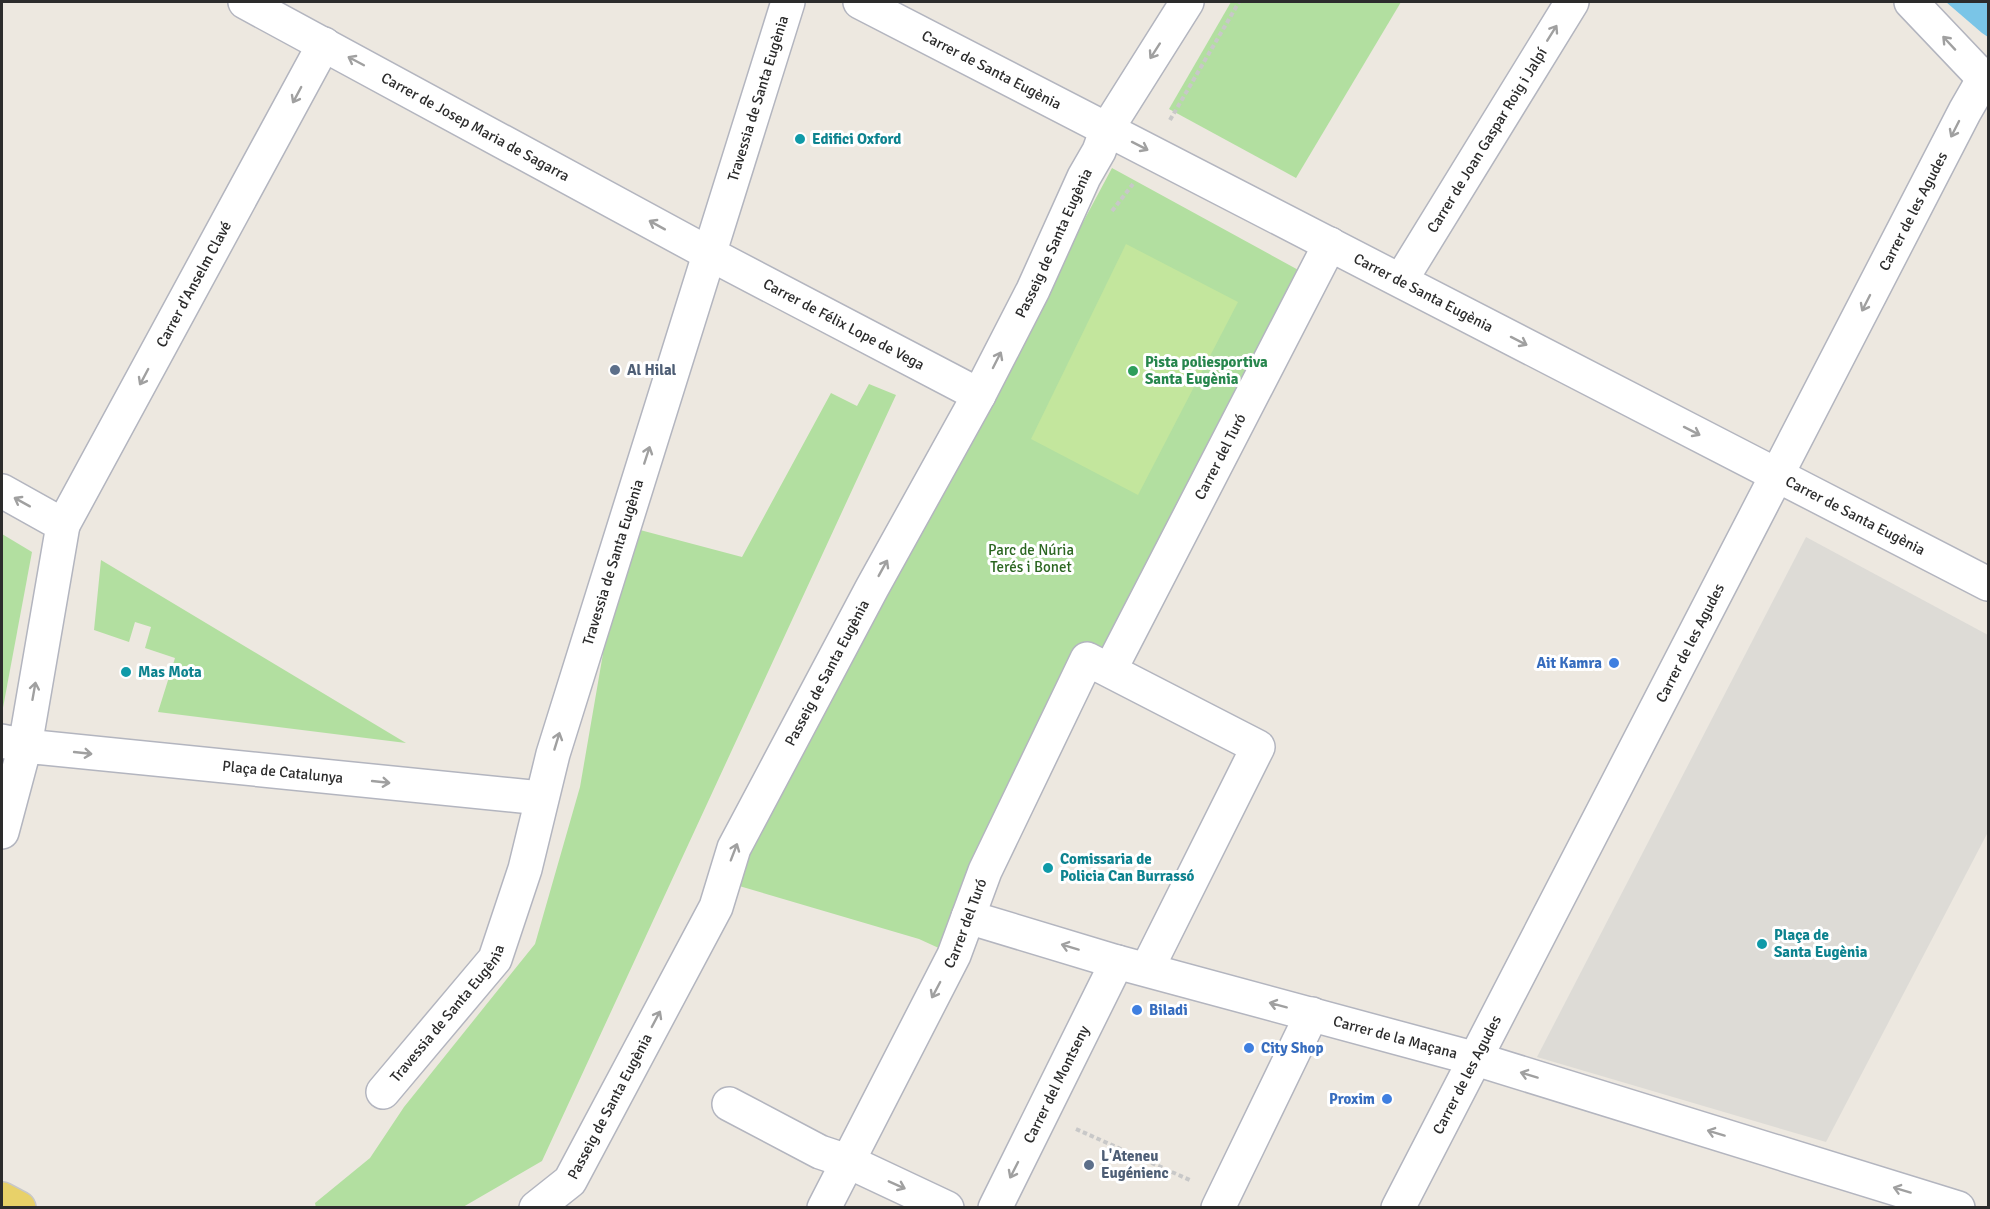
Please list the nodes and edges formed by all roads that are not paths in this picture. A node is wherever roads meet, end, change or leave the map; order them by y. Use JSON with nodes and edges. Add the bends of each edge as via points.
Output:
{"nodes":[{"id":1,"x":245,"y":2,"type":"edge"},
{"id":2,"x":788,"y":2,"type":"edge"},
{"id":3,"x":862,"y":2,"type":"edge"},
{"id":4,"x":1187,"y":2,"type":"edge"},
{"id":5,"x":1572,"y":2,"type":"edge"},
{"id":6,"x":1911,"y":2,"type":"edge"},
{"id":7,"x":324,"y":44,"type":"junction"},
{"id":8,"x":1987,"y":78,"type":"edge"},
{"id":9,"x":1107,"y":129,"type":"junction"},
{"id":10,"x":1330,"y":244,"type":"junction"},
{"id":11,"x":708,"y":253,"type":"junction"},
{"id":12,"x":1401,"y":280,"type":"junction"},
{"id":13,"x":979,"y":395,"type":"junction"},
{"id":14,"x":1778,"y":475,"type":"junction"},
{"id":15,"x":2,"y":490,"type":"edge"},
{"id":16,"x":63,"y":525,"type":"junction"},
{"id":17,"x":1989,"y":584,"type":"edge"},
{"id":18,"x":1110,"y":670,"type":"junction"},
{"id":19,"x":13,"y":744,"type":"edge"},
{"id":20,"x":541,"y":798,"type":"junction"},
{"id":21,"x":2,"y":832,"type":"edge"},
{"id":22,"x":968,"y":917,"type":"junction"},
{"id":23,"x":1132,"y":965,"type":"junction"},
{"id":24,"x":1312,"y":1014,"type":"junction"},
{"id":25,"x":1476,"y":1059,"type":"junction"},
{"id":26,"x":383,"y":1092,"type":"dead end"},
{"id":27,"x":729,"y":1104,"type":"dead end"},
{"id":28,"x":847,"y":1161,"type":"junction"},
{"id":29,"x":2,"y":1199,"type":"edge"},
{"id":30,"x":20,"y":1208,"type":"edge"},
{"id":31,"x":536,"y":1208,"type":"edge"},
{"id":32,"x":824,"y":1208,"type":"edge"},
{"id":33,"x":947,"y":1208,"type":"edge"},
{"id":34,"x":995,"y":1208,"type":"edge"},
{"id":35,"x":1218,"y":1208,"type":"edge"},
{"id":36,"x":1398,"y":1208,"type":"edge"},
{"id":37,"x":1958,"y":1208,"type":"edge"}],
"edges":[{"from":1,"to":7,"type":"street","name":"Carrer de Josep Maria de Sagarra"},
{"from":2,"to":11,"type":"street","name":"Travessia de Santa Eugènia"},
{"from":3,"to":9,"type":"street","name":"Carrer de Santa Eugènia"},
{"from":4,"to":9,"type":"street","name":"Passeig de Santa Eugènia","one_way":true},
{"from":12,"to":5,"type":"street","name":"Carrer de Joan Gaspar Roig i Jalpí","one_way":true},
{"from":8,"to":6,"type":"street","one_way":true},
{"from":11,"to":7,"type":"street","name":"Carrer de Josep Maria de Sagarra","one_way":true},
{"from":7,"to":16,"type":"street","name":"Carrer d'Anselm Clavé","one_way":true},
{"from":8,"to":14,"type":"street","name":"Carrer de les Agudes","one_way":true,"via":[[1965,111]]},
{"from":9,"to":10,"type":"street","name":"Carrer de Santa Eugènia","one_way":true},
{"from":13,"to":9,"type":"street","name":"Passeig de Santa Eugènia","one_way":true,"via":[[1033,290]]},
{"from":10,"to":12,"type":"street","name":"Carrer de Santa Eugènia"},
{"from":10,"to":18,"type":"street","name":"Carrer del Turó"},
{"from":11,"to":13,"type":"street","name":"Carrer de Félix Lope de Vega"},
{"from":20,"to":11,"type":"street","name":"Travessia de Santa Eugènia","one_way":true},
{"from":12,"to":14,"type":"street","name":"Carrer de Santa Eugènia","one_way":true},
{"from":31,"to":13,"type":"street","name":"Passeig de Santa Eugènia","one_way":true,"via":[[570,1181],[716,907],[734,848]]},
{"from":14,"to":17,"type":"street","name":"Carrer de Santa Eugènia"},
{"from":14,"to":25,"type":"street","name":"Carrer de les Agudes"},
{"from":16,"to":15,"type":"street","one_way":true},
{"from":19,"to":16,"type":"street","one_way":true},
{"from":18,"to":22,"type":"street","name":"Carrer del Turó","via":[[1087,659],[985,871]]},
{"from":18,"to":23,"type":"street","name":"Carrer del Turó","via":[[1258,747]]},
{"from":19,"to":20,"type":"street","name":"Plaça de Catalunya","one_way":true},
{"from":19,"to":21,"type":"street"},
{"from":20,"to":26,"type":"street","name":"Travessia de Santa Eugènia","via":[[525,869],[495,958]]},
{"from":23,"to":22,"type":"street","name":"Carrer de la Maçana","one_way":true},
{"from":22,"to":28,"type":"street","name":"Carrer del Turó","one_way":true,"via":[[954,955]]},
{"from":24,"to":23,"type":"street","name":"Carrer de la Maçana","one_way":true},
{"from":23,"to":34,"type":"street","name":"Carrer del Montseny","one_way":true},
{"from":24,"to":25,"type":"street","name":"Carrer de la Maçana"},
{"from":24,"to":35,"type":"street"},
{"from":25,"to":36,"type":"street","name":"Carrer de les Agudes"},
{"from":37,"to":25,"type":"street","name":"Carrer de la Maçana","one_way":true},
{"from":27,"to":28,"type":"street","via":[[820,1152]]},
{"from":28,"to":32,"type":"street","name":"Carrer del Turó"},
{"from":28,"to":33,"type":"street","one_way":true},
{"from":29,"to":30,"type":"main road"}]}
